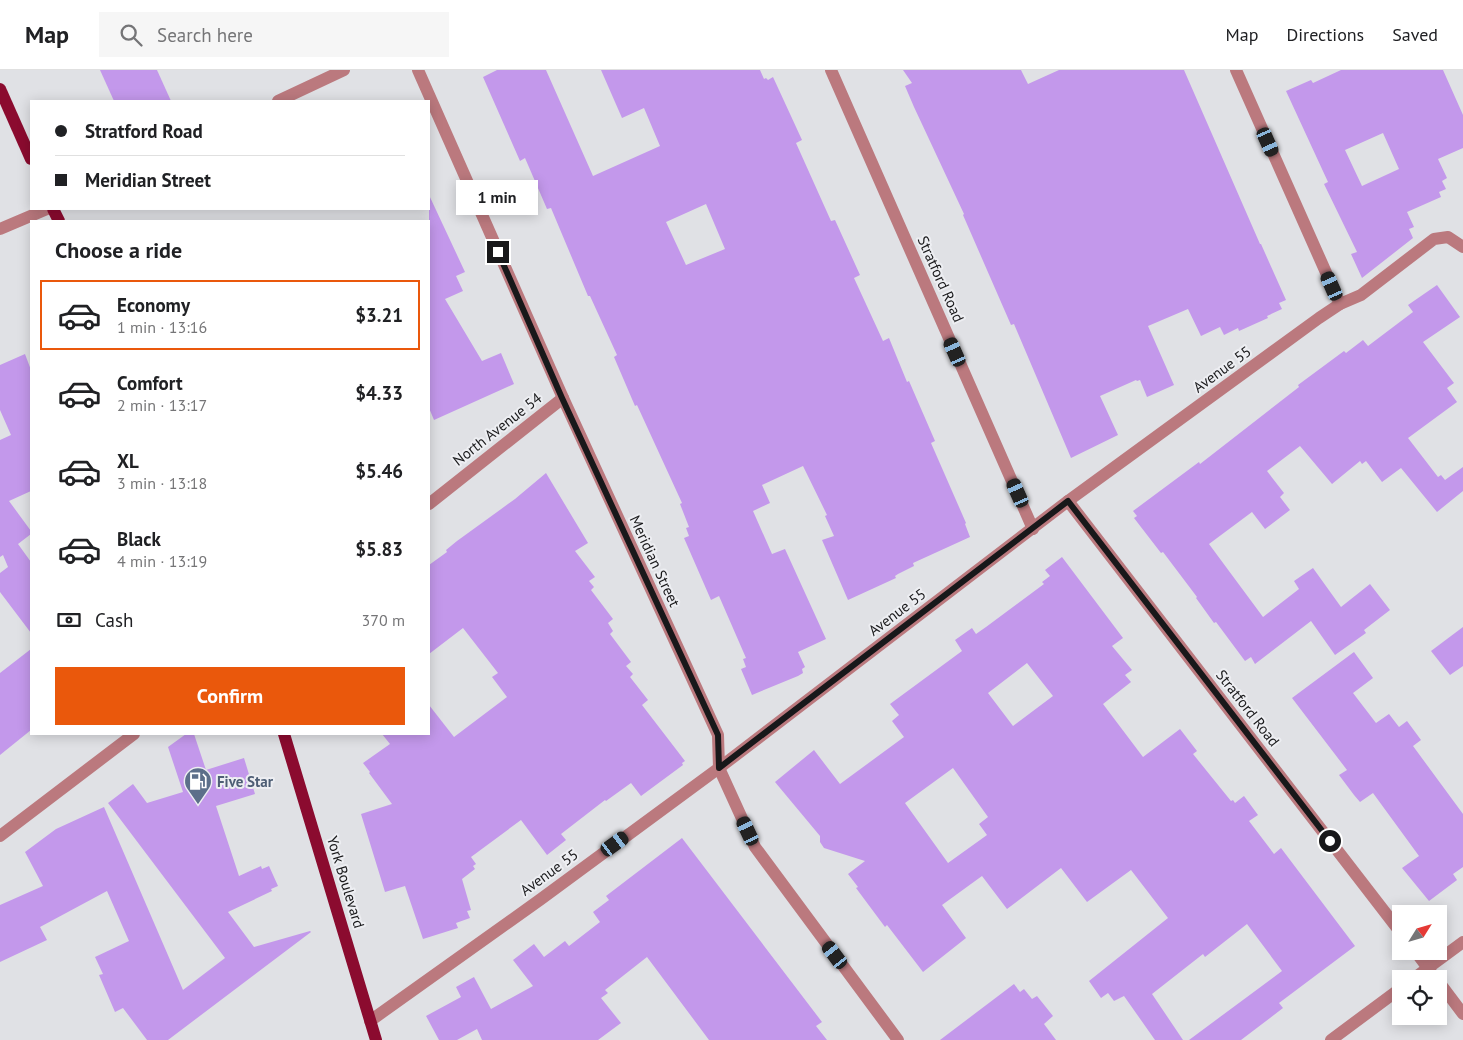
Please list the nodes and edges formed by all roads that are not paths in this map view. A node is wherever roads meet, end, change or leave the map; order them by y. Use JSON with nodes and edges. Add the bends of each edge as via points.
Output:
{"nodes":[{"id":1,"x":344,"y":70,"type":"edge"},
{"id":2,"x":418,"y":70,"type":"edge"},
{"id":3,"x":831,"y":70,"type":"edge"},
{"id":4,"x":1236,"y":70,"type":"edge"},
{"id":5,"x":0,"y":89,"type":"edge"},
{"id":6,"x":280,"y":100,"type":"edge"},
{"id":7,"x":30,"y":157,"type":"edge"},
{"id":8,"x":46,"y":210,"type":"edge"},
{"id":9,"x":0,"y":229,"type":"edge"},
{"id":10,"x":1463,"y":247,"type":"edge"},
{"id":11,"x":1340,"y":304,"type":"junction"},
{"id":12,"x":562,"y":398,"type":"junction"},
{"id":13,"x":1068,"y":501,"type":"junction"},
{"id":14,"x":430,"y":503,"type":"edge"},
{"id":15,"x":1033,"y":529,"type":"junction"},
{"id":16,"x":133,"y":735,"type":"edge"},
{"id":17,"x":284,"y":735,"type":"edge"},
{"id":18,"x":719,"y":768,"type":"junction"},
{"id":19,"x":0,"y":836,"type":"edge"},
{"id":20,"x":1392,"y":921,"type":"edge"},
{"id":21,"x":1463,"y":942,"type":"edge"},
{"id":22,"x":1422,"y":960,"type":"edge"},
{"id":23,"x":1428,"y":968,"type":"junction"},
{"id":24,"x":1425,"y":970,"type":"edge"},
{"id":25,"x":1447,"y":993,"type":"edge"},
{"id":26,"x":1392,"y":995,"type":"edge"},
{"id":27,"x":1463,"y":1014,"type":"edge"},
{"id":28,"x":370,"y":1021,"type":"junction"},
{"id":29,"x":376,"y":1040,"type":"edge"},
{"id":30,"x":898,"y":1040,"type":"edge"},
{"id":31,"x":1331,"y":1040,"type":"edge"}],
"edges":[{"from":1,"to":6,"type":"street"},
{"from":2,"to":12,"type":"street","name":"Meridian Street"},
{"from":3,"to":15,"type":"street","name":"Stratford Road"},
{"from":4,"to":11,"type":"street"},
{"from":5,"to":7,"type":"main road"},
{"from":8,"to":9,"type":"street"},
{"from":10,"to":11,"type":"street","name":"Avenue 55","via":[[1448,237],[1434,239],[1361,295]]},
{"from":11,"to":13,"type":"street","name":"Avenue 55"},
{"from":12,"to":14,"type":"street","name":"North Avenue 54"},
{"from":12,"to":18,"type":"street","name":"Meridian Street","via":[[718,735]]},
{"from":13,"to":15,"type":"street","name":"Avenue 55"},
{"from":13,"to":20,"type":"street","name":"Stratford Road"},
{"from":15,"to":18,"type":"street","name":"Avenue 55"},
{"from":16,"to":19,"type":"street"},
{"from":17,"to":28,"type":"main road","name":"York Boulevard"},
{"from":18,"to":28,"type":"street","name":"Avenue 55"},
{"from":18,"to":30,"type":"street","name":"Meridian Street","via":[[755,847]]},
{"from":21,"to":23,"type":"street"},
{"from":22,"to":23,"type":"street"},
{"from":23,"to":24,"type":"street"},
{"from":25,"to":27,"type":"street"},
{"from":26,"to":31,"type":"street"},
{"from":28,"to":29,"type":"main road","name":"York Boulevard"}]}
